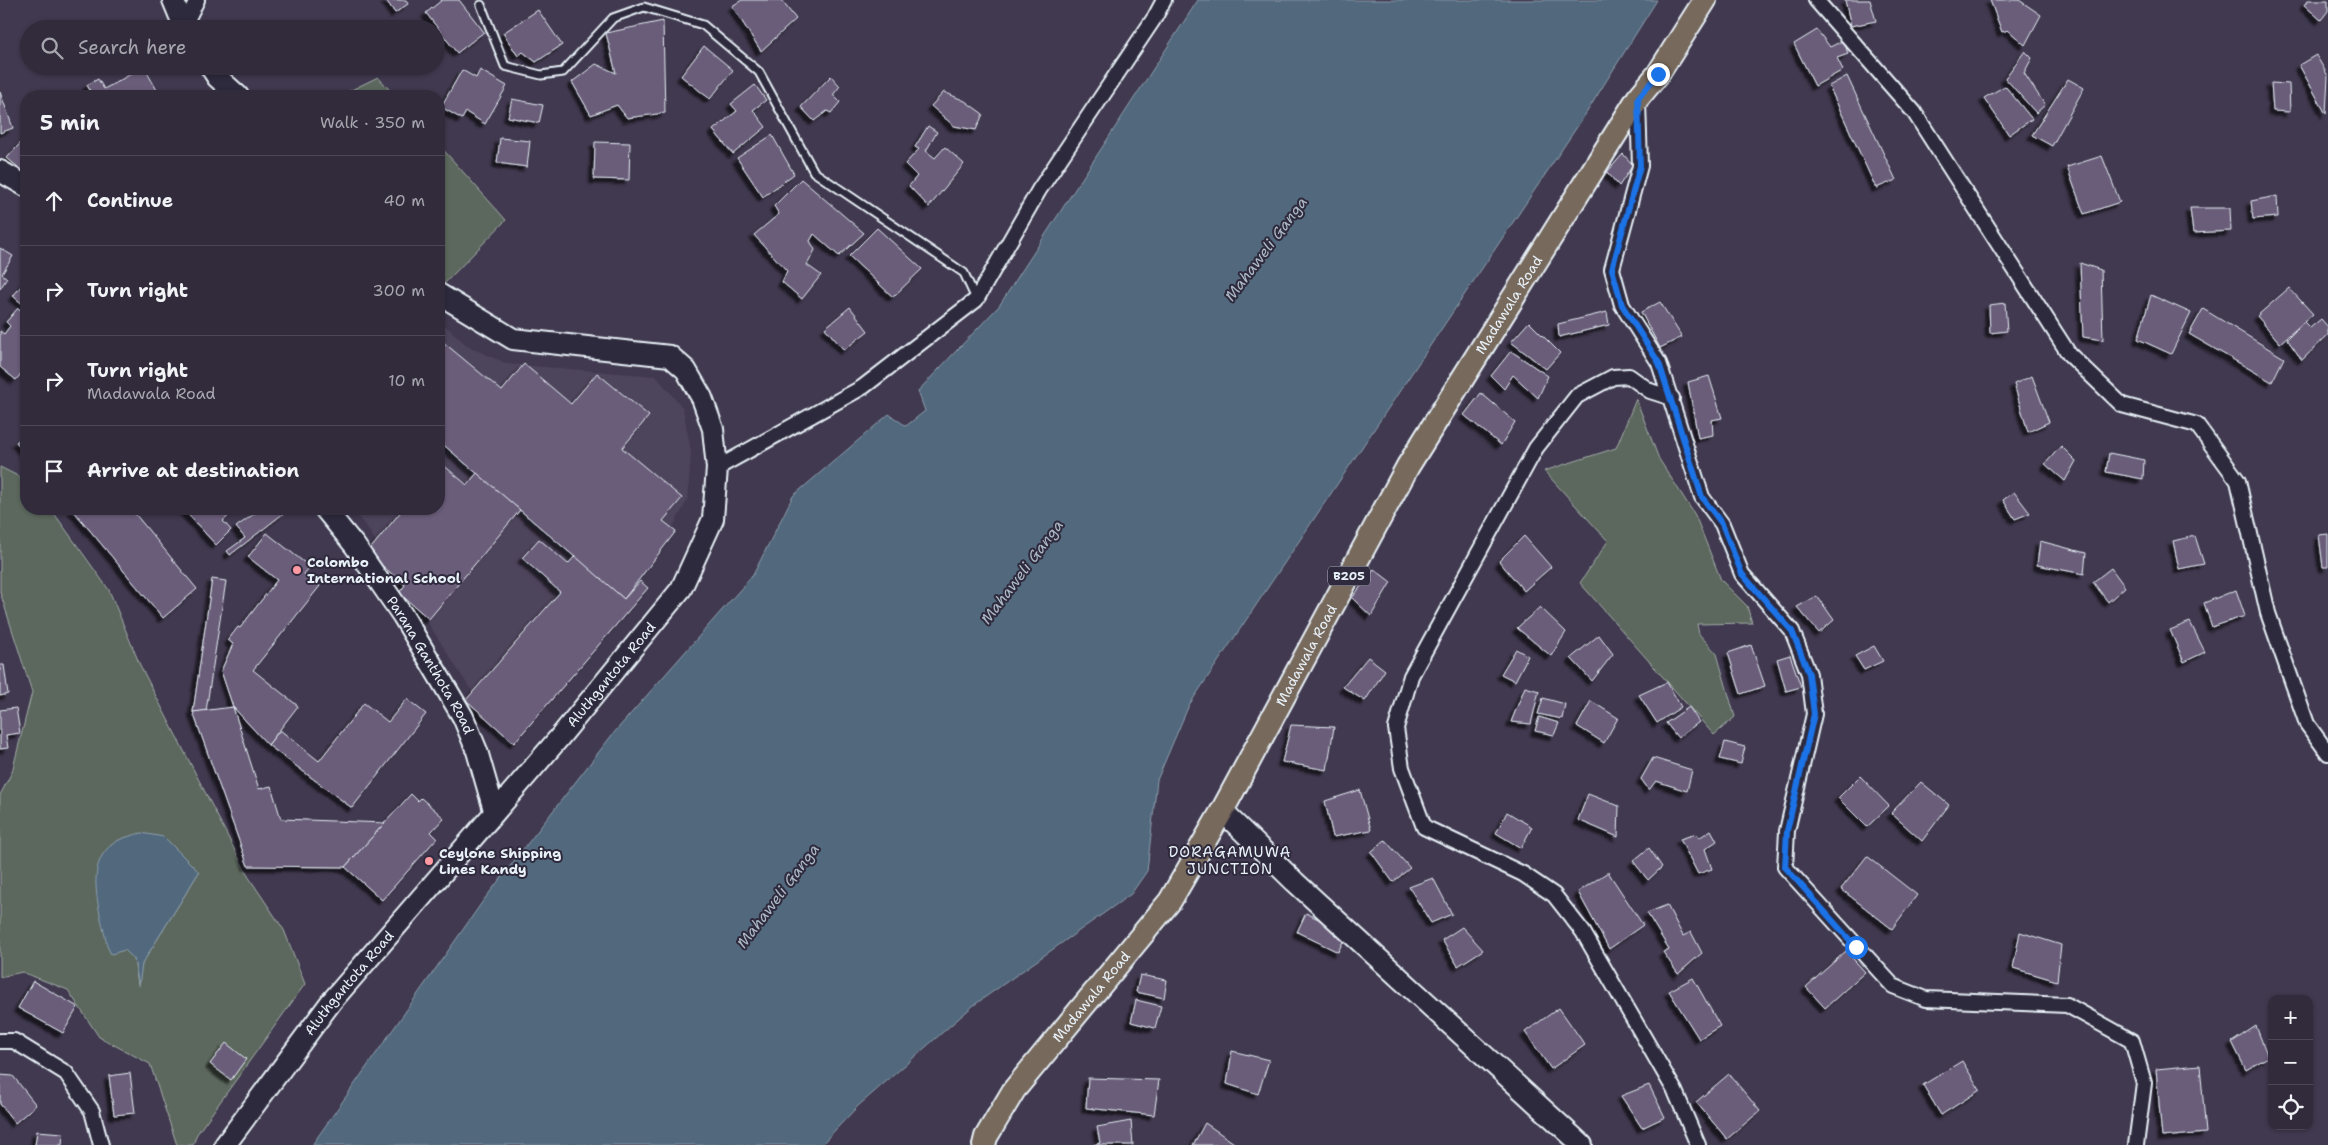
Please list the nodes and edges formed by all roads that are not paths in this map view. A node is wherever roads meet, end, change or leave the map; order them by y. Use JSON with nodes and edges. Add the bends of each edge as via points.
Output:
{"nodes":[{"id":1,"x":173,"y":0,"type":"edge"},
{"id":2,"x":197,"y":0,"type":"edge"},
{"id":3,"x":1164,"y":0,"type":"edge"},
{"id":4,"x":1705,"y":0,"type":"edge"},
{"id":5,"x":1816,"y":0,"type":"edge"},
{"id":6,"x":481,"y":5,"type":"dead end"},
{"id":7,"x":181,"y":20,"type":"edge"},
{"id":8,"x":187,"y":20,"type":"edge"},
{"id":9,"x":216,"y":75,"type":"edge"},
{"id":10,"x":231,"y":90,"type":"edge"},
{"id":11,"x":1638,"y":98,"type":"junction"},
{"id":12,"x":0,"y":171,"type":"edge"},
{"id":13,"x":20,"y":183,"type":"edge"},
{"id":14,"x":445,"y":298,"type":"edge"},
{"id":15,"x":976,"y":300,"type":"junction"},
{"id":16,"x":1672,"y":398,"type":"junction"},
{"id":17,"x":717,"y":468,"type":"junction"},
{"id":18,"x":330,"y":515,"type":"edge"},
{"id":19,"x":2328,"y":753,"type":"edge"},
{"id":20,"x":494,"y":810,"type":"junction"},
{"id":21,"x":1222,"y":811,"type":"junction"},
{"id":22,"x":0,"y":1041,"type":"edge"},
{"id":23,"x":101,"y":1145,"type":"edge"},
{"id":24,"x":225,"y":1145,"type":"edge"},
{"id":25,"x":984,"y":1145,"type":"edge"},
{"id":26,"x":1582,"y":1145,"type":"edge"},
{"id":27,"x":1698,"y":1145,"type":"edge"},
{"id":28,"x":2136,"y":1145,"type":"edge"}],
"edges":[{"from":1,"to":7,"type":"street"},
{"from":2,"to":8,"type":"street"},
{"from":3,"to":15,"type":"street","via":[[1039,190]]},
{"from":4,"to":11,"type":"main road","name":"Madawala Road","number":"B205","via":[[1658,74]]},
{"from":5,"to":19,"type":"street","via":[[1914,112],[2070,354],[2122,405],[2197,425],[2238,481],[2268,613],[2307,724]]},
{"from":6,"to":15,"type":"lane","via":[[505,66],[541,75],[563,72],[613,18],[644,7],[703,26],[759,72],[814,172],[964,273]]},
{"from":9,"to":10,"type":"street"},
{"from":11,"to":16,"type":"street","via":[[1640,166],[1612,269],[1622,305],[1659,363]]},
{"from":11,"to":21,"type":"main road","name":"Madawala Road","number":"B205","via":[[1408,466]]},
{"from":12,"to":13,"type":"street"},
{"from":14,"to":17,"type":"street","name":"Aluthgantota Road","via":[[513,339],[670,356],[686,370],[702,398],[713,429]]},
{"from":15,"to":17,"type":"street","via":[[863,387]]},
{"from":16,"to":27,"type":"street","via":[[1650,390],[1629,376],[1613,377],[1577,396],[1536,448],[1415,668],[1396,728],[1402,768],[1424,827],[1523,874],[1554,895],[1583,932],[1674,1091]]},
{"from":16,"to":28,"type":"street","via":[[1702,497],[1722,524],[1742,574],[1792,631],[1809,674],[1814,714],[1787,831],[1785,867],[1893,986],[1926,999],[2067,1005],[2132,1041],[2144,1083]]},
{"from":17,"to":20,"type":"street","name":"Aluthgantota Road","via":[[713,519],[681,589],[559,738]]},
{"from":18,"to":20,"type":"street","name":"Parana Ganthota Road","via":[[403,616],[463,716]]},
{"from":20,"to":24,"type":"street","name":"Aluthgantota Road","via":[[331,1002]]},
{"from":21,"to":25,"type":"main road","name":"Madawala Road","number":"B205","via":[[1170,901],[1014,1090]]},
{"from":21,"to":26,"type":"street"},
{"from":22,"to":23,"type":"street","via":[[14,1042],[66,1073],[92,1112]]}]}
